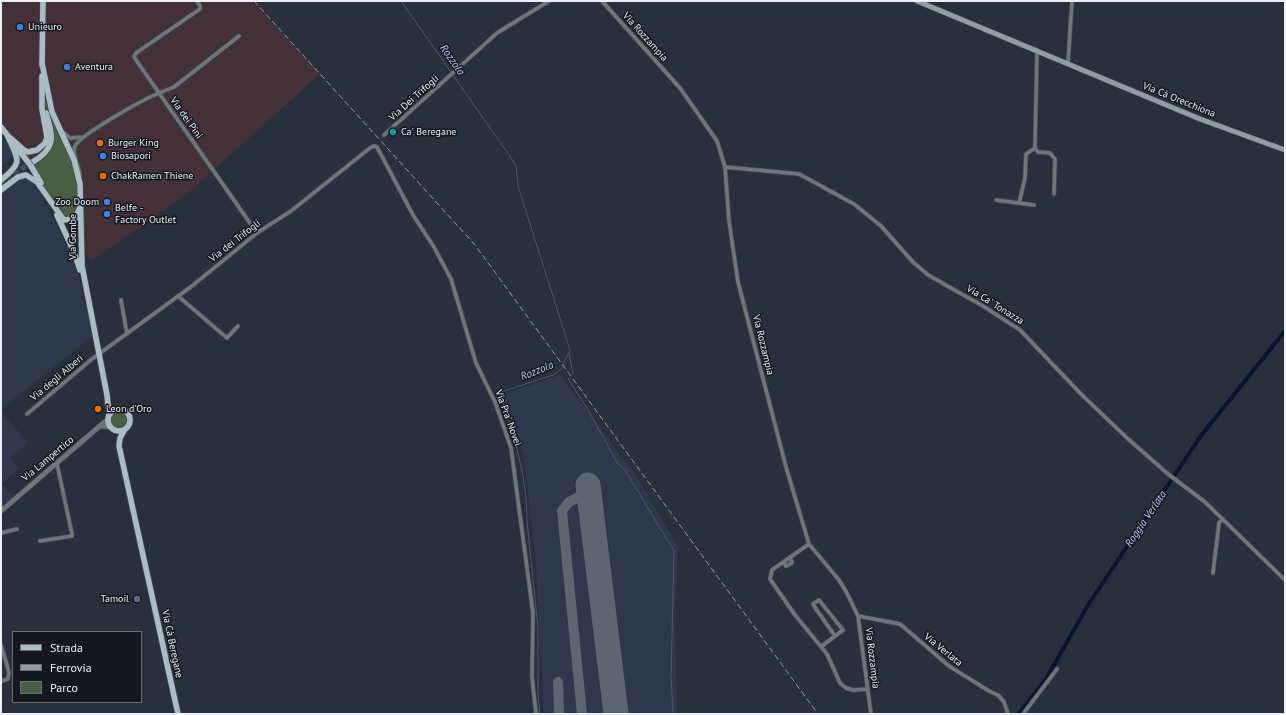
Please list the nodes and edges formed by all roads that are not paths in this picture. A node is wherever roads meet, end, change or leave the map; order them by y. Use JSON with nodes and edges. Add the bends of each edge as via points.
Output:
{"nodes":[{"id":1,"x":43,"y":1,"type":"edge"},
{"id":2,"x":197,"y":1,"type":"edge"},
{"id":3,"x":549,"y":1,"type":"edge"},
{"id":4,"x":602,"y":1,"type":"edge"},
{"id":5,"x":917,"y":1,"type":"edge"},
{"id":6,"x":1072,"y":1,"type":"edge"},
{"id":7,"x":239,"y":36,"type":"dead end"},
{"id":8,"x":1037,"y":50,"type":"junction"},
{"id":9,"x":42,"y":63,"type":"junction"},
{"id":10,"x":1068,"y":63,"type":"junction"},
{"id":11,"x":159,"y":93,"type":"junction"},
{"id":12,"x":42,"y":98,"type":"junction"},
{"id":13,"x":56,"y":121,"type":"junction"},
{"id":14,"x":1,"y":128,"type":"edge"},
{"id":15,"x":7,"y":135,"type":"junction"},
{"id":16,"x":384,"y":135,"type":"dead end"},
{"id":17,"x":85,"y":136,"type":"junction"},
{"id":18,"x":1035,"y":148,"type":"junction"},
{"id":19,"x":1285,"y":150,"type":"edge"},
{"id":20,"x":381,"y":151,"type":"joint"},
{"id":21,"x":30,"y":163,"type":"junction"},
{"id":22,"x":725,"y":167,"type":"junction"},
{"id":23,"x":1,"y":180,"type":"edge"},
{"id":24,"x":80,"y":184,"type":"junction"},
{"id":25,"x":1,"y":190,"type":"edge"},
{"id":26,"x":1054,"y":194,"type":"dead end"},
{"id":27,"x":49,"y":199,"type":"junction"},
{"id":28,"x":996,"y":200,"type":"dead end"},
{"id":29,"x":1019,"y":202,"type":"junction"},
{"id":30,"x":1034,"y":205,"type":"dead end"},
{"id":31,"x":257,"y":233,"type":"junction"},
{"id":32,"x":85,"y":288,"type":"junction"},
{"id":33,"x":178,"y":296,"type":"junction"},
{"id":34,"x":121,"y":300,"type":"dead end"},
{"id":35,"x":238,"y":326,"type":"dead end"},
{"id":36,"x":127,"y":334,"type":"junction"},
{"id":37,"x":99,"y":355,"type":"junction"},
{"id":38,"x":107,"y":395,"type":"junction"},
{"id":39,"x":124,"y":410,"type":"junction"},
{"id":40,"x":27,"y":414,"type":"dead end"},
{"id":41,"x":109,"y":417,"type":"junction"},
{"id":42,"x":101,"y":426,"type":"junction"},
{"id":43,"x":111,"y":429,"type":"junction"},
{"id":44,"x":124,"y":431,"type":"junction"},
{"id":45,"x":119,"y":446,"type":"junction"},
{"id":46,"x":57,"y":464,"type":"junction"},
{"id":47,"x":1,"y":509,"type":"edge"},
{"id":48,"x":1223,"y":519,"type":"junction"},
{"id":49,"x":17,"y":529,"type":"dead end"},
{"id":50,"x":1,"y":533,"type":"edge"},
{"id":51,"x":40,"y":541,"type":"dead end"},
{"id":52,"x":809,"y":544,"type":"junction"},
{"id":53,"x":1213,"y":573,"type":"dead end"},
{"id":54,"x":1285,"y":580,"type":"edge"},
{"id":55,"x":858,"y":616,"type":"junction"},
{"id":56,"x":835,"y":636,"type":"junction"},
{"id":57,"x":1,"y":645,"type":"edge"},
{"id":58,"x":822,"y":646,"type":"junction"},
{"id":59,"x":1057,"y":669,"type":"dead end"},
{"id":60,"x":1,"y":681,"type":"edge"},
{"id":61,"x":868,"y":689,"type":"junction"},
{"id":62,"x":178,"y":714,"type":"edge"},
{"id":63,"x":536,"y":714,"type":"edge"},
{"id":64,"x":871,"y":714,"type":"edge"},
{"id":65,"x":1008,"y":714,"type":"edge"},
{"id":66,"x":1023,"y":714,"type":"edge"}],
"edges":[{"from":1,"to":9,"type":"main road","name":"Via Gombe"},
{"from":2,"to":11,"type":"street","via":[[200,9],[136,53],[134,57]]},
{"from":3,"to":16,"type":"street","name":"Via Dei Trifogli","via":[[508,25]]},
{"from":4,"to":22,"type":"street","name":"Via Rozzampia","via":[[689,100],[717,141]]},
{"from":5,"to":8,"type":"main road","name":"Via Cà Orecchiona"},
{"from":6,"to":10,"type":"street"},
{"from":7,"to":11,"type":"street","name":"Via dei Pini","via":[[174,87]]},
{"from":8,"to":10,"type":"main road","name":"Via Cà Orecchiona"},
{"from":8,"to":18,"type":"street"},
{"from":9,"to":12,"type":"main road","name":"Via Gombe"},
{"from":9,"to":13,"type":"main road","name":"Via Gombe"},
{"from":10,"to":19,"type":"main road","name":"Via Cà Orecchiona","via":[[1200,119]]},
{"from":11,"to":17,"type":"street","via":[[127,109]]},
{"from":11,"to":31,"type":"street","name":"Via dei Pini"},
{"from":12,"to":15,"type":"main road","via":[[47,137],[42,146],[33,152],[24,150]]},
{"from":12,"to":21,"type":"main road","via":[[51,127],[51,141],[45,155]]},
{"from":13,"to":17,"type":"street","via":[[66,136],[74,139]]},
{"from":13,"to":24,"type":"main road","name":"Via Gombe","via":[[74,160]]},
{"from":14,"to":15,"type":"main road"},
{"from":15,"to":21,"type":"main road"},
{"from":15,"to":23,"type":"main road","via":[[18,155],[18,162]]},
{"from":17,"to":24,"type":"street","via":[[74,147],[80,169]]},
{"from":18,"to":26,"type":"street","via":[[1038,152],[1050,153],[1055,159]]},
{"from":18,"to":29,"type":"street","via":[[1026,154],[1025,178]]},
{"from":20,"to":31,"type":"street","name":"Via dei Trifogli","via":[[374,146],[370,148],[291,211]]},
{"from":20,"to":63,"type":"street","name":"Via Pra' Novei","via":[[413,215],[434,247],[450,279],[476,363],[495,402],[511,448],[533,613],[532,677]]},
{"from":21,"to":27,"type":"main road"},
{"from":22,"to":48,"type":"street","name":"Via Ca' Tonazza","via":[[799,174],[854,204],[881,226],[928,275],[1020,330],[1127,438],[1206,502]]},
{"from":22,"to":52,"type":"street","name":"Via Rozzampia","via":[[729,221],[738,282],[786,467]]},
{"from":24,"to":27,"type":"main road","via":[[80,208],[72,220],[68,221],[61,217]]},
{"from":24,"to":32,"type":"main road","name":"Via Gombe","via":[[80,246]]},
{"from":25,"to":27,"type":"main road","via":[[20,175],[26,175],[34,178]]},
{"from":27,"to":32,"type":"main road","via":[[74,252]]},
{"from":28,"to":29,"type":"street"},
{"from":29,"to":30,"type":"street"},
{"from":31,"to":33,"type":"street","name":"Via dei Trifogli"},
{"from":32,"to":37,"type":"main road","name":"Via Gombe"},
{"from":33,"to":35,"type":"street","via":[[226,338]]},
{"from":33,"to":36,"type":"street","name":"Via dei Trifogli"},
{"from":34,"to":36,"type":"street"},
{"from":36,"to":37,"type":"street","name":"Via dei Trifogli"},
{"from":37,"to":38,"type":"main road","name":"Via Gombe"},
{"from":37,"to":40,"type":"street","name":"Via degli Alberi"},
{"from":38,"to":39,"type":"main road","via":[[114,405]]},
{"from":38,"to":41,"type":"main road","name":"Via Gombe"},
{"from":39,"to":41,"type":"main road","via":[[117,409]]},
{"from":39,"to":44,"type":"main road","via":[[131,420]]},
{"from":41,"to":42,"type":"street","name":"Via Lampertico"},
{"from":41,"to":43,"type":"main road"},
{"from":42,"to":43,"type":"street"},
{"from":42,"to":46,"type":"street","name":"Via Lampertico"},
{"from":43,"to":44,"type":"main road"},
{"from":43,"to":45,"type":"main road"},
{"from":44,"to":45,"type":"main road"},
{"from":45,"to":62,"type":"main road","name":"Via Cà Beregane"},
{"from":46,"to":47,"type":"street","name":"Via Lampertico","via":[[8,506]]},
{"from":46,"to":51,"type":"street","via":[[72,536]]},
{"from":48,"to":53,"type":"street","via":[[1220,524]]},
{"from":48,"to":54,"type":"street","name":"Via Ca' Tonazza"},
{"from":49,"to":50,"type":"street"},
{"from":52,"to":55,"type":"street","name":"Via Rozzampia","via":[[842,585]]},
{"from":52,"to":58,"type":"street","via":[[772,570],[770,575],[771,581],[803,626]]},
{"from":55,"to":61,"type":"street","name":"Via Rozzampia"},
{"from":55,"to":65,"type":"street","name":"Via Verlata","via":[[900,624],[949,666],[998,695],[1004,702]]},
{"from":56,"to":56,"type":"street","via":[[843,630],[819,600],[813,604]]},
{"from":56,"to":58,"type":"street"},
{"from":57,"to":60,"type":"street","via":[[9,672],[8,679]]},
{"from":58,"to":61,"type":"street","via":[[840,683],[853,690]]},
{"from":59,"to":66,"type":"street"},
{"from":61,"to":64,"type":"street","name":"Via Rozzampia"}]}
